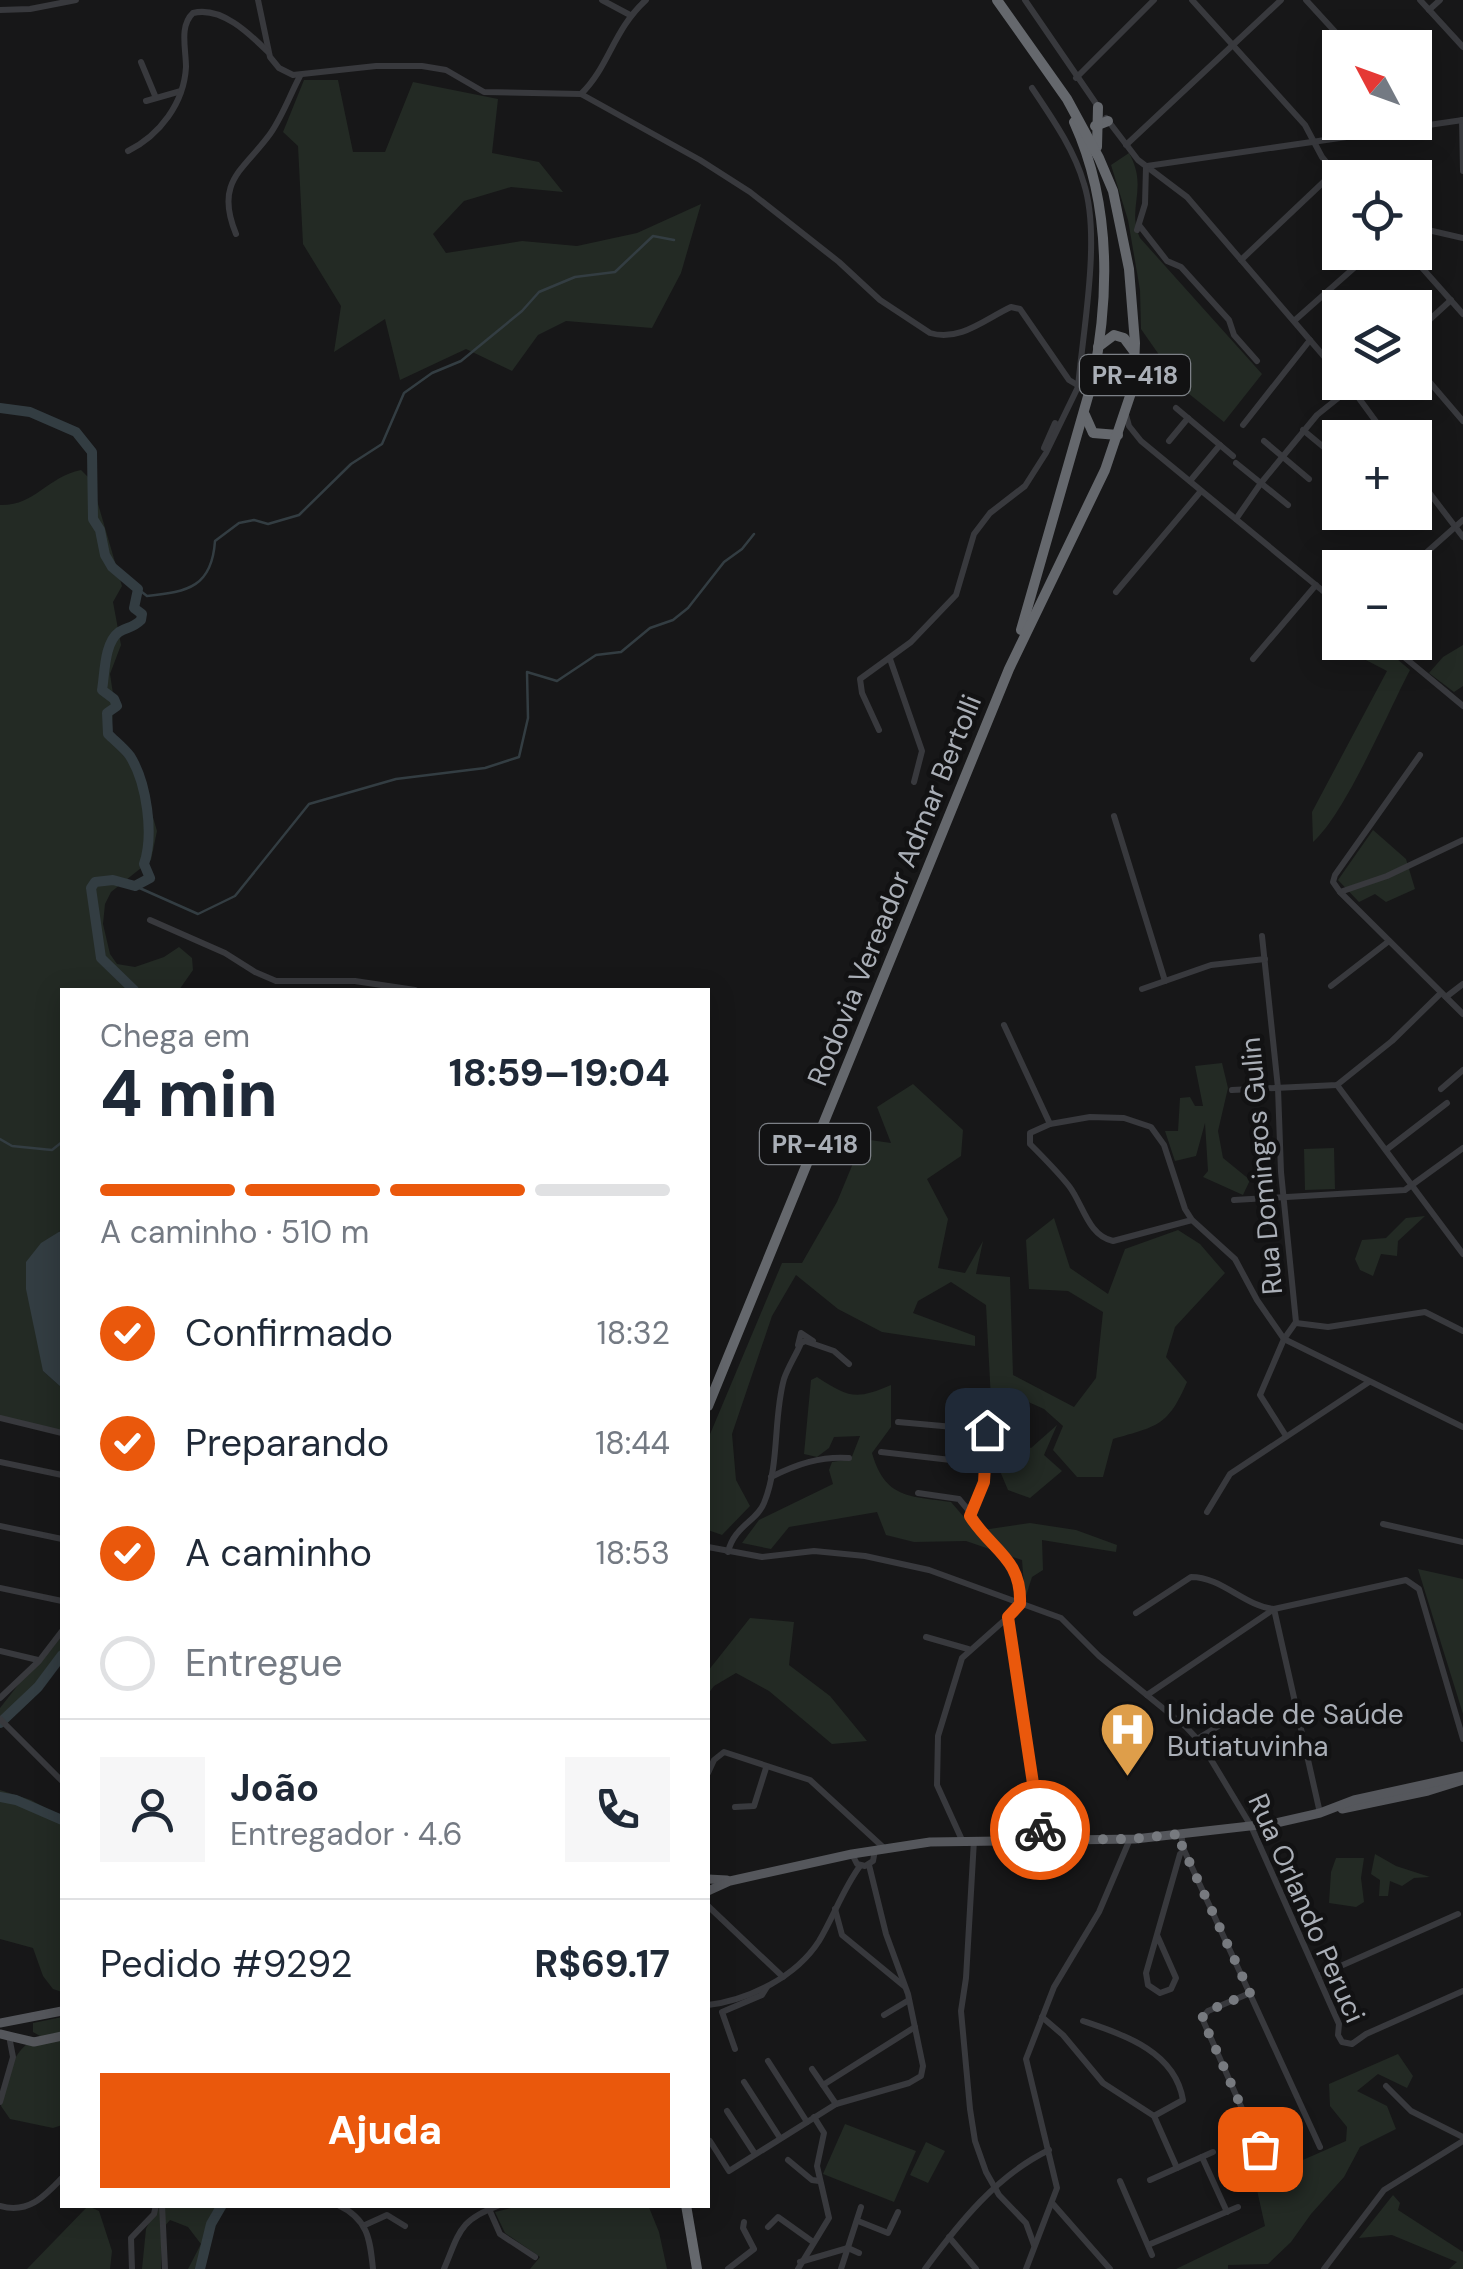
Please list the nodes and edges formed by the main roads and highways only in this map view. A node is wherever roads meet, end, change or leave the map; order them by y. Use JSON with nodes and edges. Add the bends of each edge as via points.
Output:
{"nodes":[{"id":1,"x":997,"y":0,"type":"edge"},
{"id":2,"x":1048,"y":73,"type":"junction"},
{"id":3,"x":1098,"y":107,"type":"road end"},
{"id":4,"x":1108,"y":121,"type":"road end"},
{"id":5,"x":1095,"y":126,"type":"junction"},
{"id":6,"x":1099,"y":158,"type":"junction"},
{"id":7,"x":1098,"y":347,"type":"junction"},
{"id":8,"x":1136,"y":356,"type":"junction"},
{"id":9,"x":1084,"y":409,"type":"junction"},
{"id":10,"x":1118,"y":436,"type":"junction"},
{"id":11,"x":1010,"y":669,"type":"junction"},
{"id":12,"x":710,"y":1401,"type":"edge"},
{"id":13,"x":1463,"y":1778,"type":"edge"},
{"id":14,"x":1401,"y":1789,"type":"junction"},
{"id":15,"x":1375,"y":1803,"type":"junction"},
{"id":16,"x":1324,"y":1812,"type":"junction"},
{"id":17,"x":710,"y":1879,"type":"edge"},
{"id":18,"x":730,"y":1880,"type":"junction"},
{"id":19,"x":710,"y":1890,"type":"edge"},
{"id":20,"x":60,"y":2010,"type":"edge"},
{"id":21,"x":34,"y":2016,"type":"junction"},
{"id":22,"x":0,"y":2023,"type":"edge"},
{"id":23,"x":4,"y":2035,"type":"edge"},
{"id":24,"x":60,"y":2037,"type":"edge"},
{"id":25,"x":40,"y":2042,"type":"junction"},
{"id":26,"x":687,"y":2208,"type":"edge"},
{"id":27,"x":697,"y":2269,"type":"edge"}],
"edges":[{"from":1,"to":2,"type":"highway","name":"Rodovia Vereador Admar Bertolli","number":"PR-418"},
{"from":2,"to":6,"type":"highway","name":"Rodovia Vereador Admar Bertolli","number":"PR-418"},
{"from":2,"to":7,"type":"highway","name":"Rodovia Vereador Admar Bertolli","number":"PR-418","via":[[1098,189],[1104,254]]},
{"from":3,"to":5,"type":"highway"},
{"from":4,"to":5,"type":"highway"},
{"from":5,"to":6,"type":"highway"},
{"from":6,"to":8,"type":"highway","name":"Rodovia Vereador Admar Bertolli","number":"PR-418","via":[[1124,236]]},
{"from":7,"to":8,"type":"highway","via":[[1120,336]]},
{"from":7,"to":9,"type":"highway","name":"Rodovia Vereador Admar Bertolli","number":"PR-418"},
{"from":8,"to":10,"type":"highway","name":"Rodovia Vereador Admar Bertolli","number":"PR-418"},
{"from":9,"to":10,"type":"highway","via":[[1093,432]]},
{"from":9,"to":11,"type":"highway","name":"Rodovia Vereador Admar Bertolli","number":"PR-418"},
{"from":10,"to":11,"type":"highway","name":"Rodovia Vereador Admar Bertolli","number":"PR-418"},
{"from":11,"to":12,"type":"highway","name":"Rodovia Vereador Admar Bertolli","number":"PR-418"},
{"from":13,"to":14,"type":"main road"},
{"from":13,"to":15,"type":"main road"},
{"from":14,"to":15,"type":"main road"},
{"from":14,"to":16,"type":"main road"},
{"from":15,"to":16,"type":"main road"},
{"from":16,"to":18,"type":"main road","via":[[1130,1839],[962,1840],[880,1849]]},
{"from":17,"to":18,"type":"main road"},
{"from":18,"to":19,"type":"main road"},
{"from":20,"to":21,"type":"main road"},
{"from":21,"to":22,"type":"main road"},
{"from":21,"to":25,"type":"main road","via":[[28,2029]]},
{"from":23,"to":25,"type":"main road"},
{"from":24,"to":25,"type":"main road"},
{"from":26,"to":27,"type":"highway"}]}
